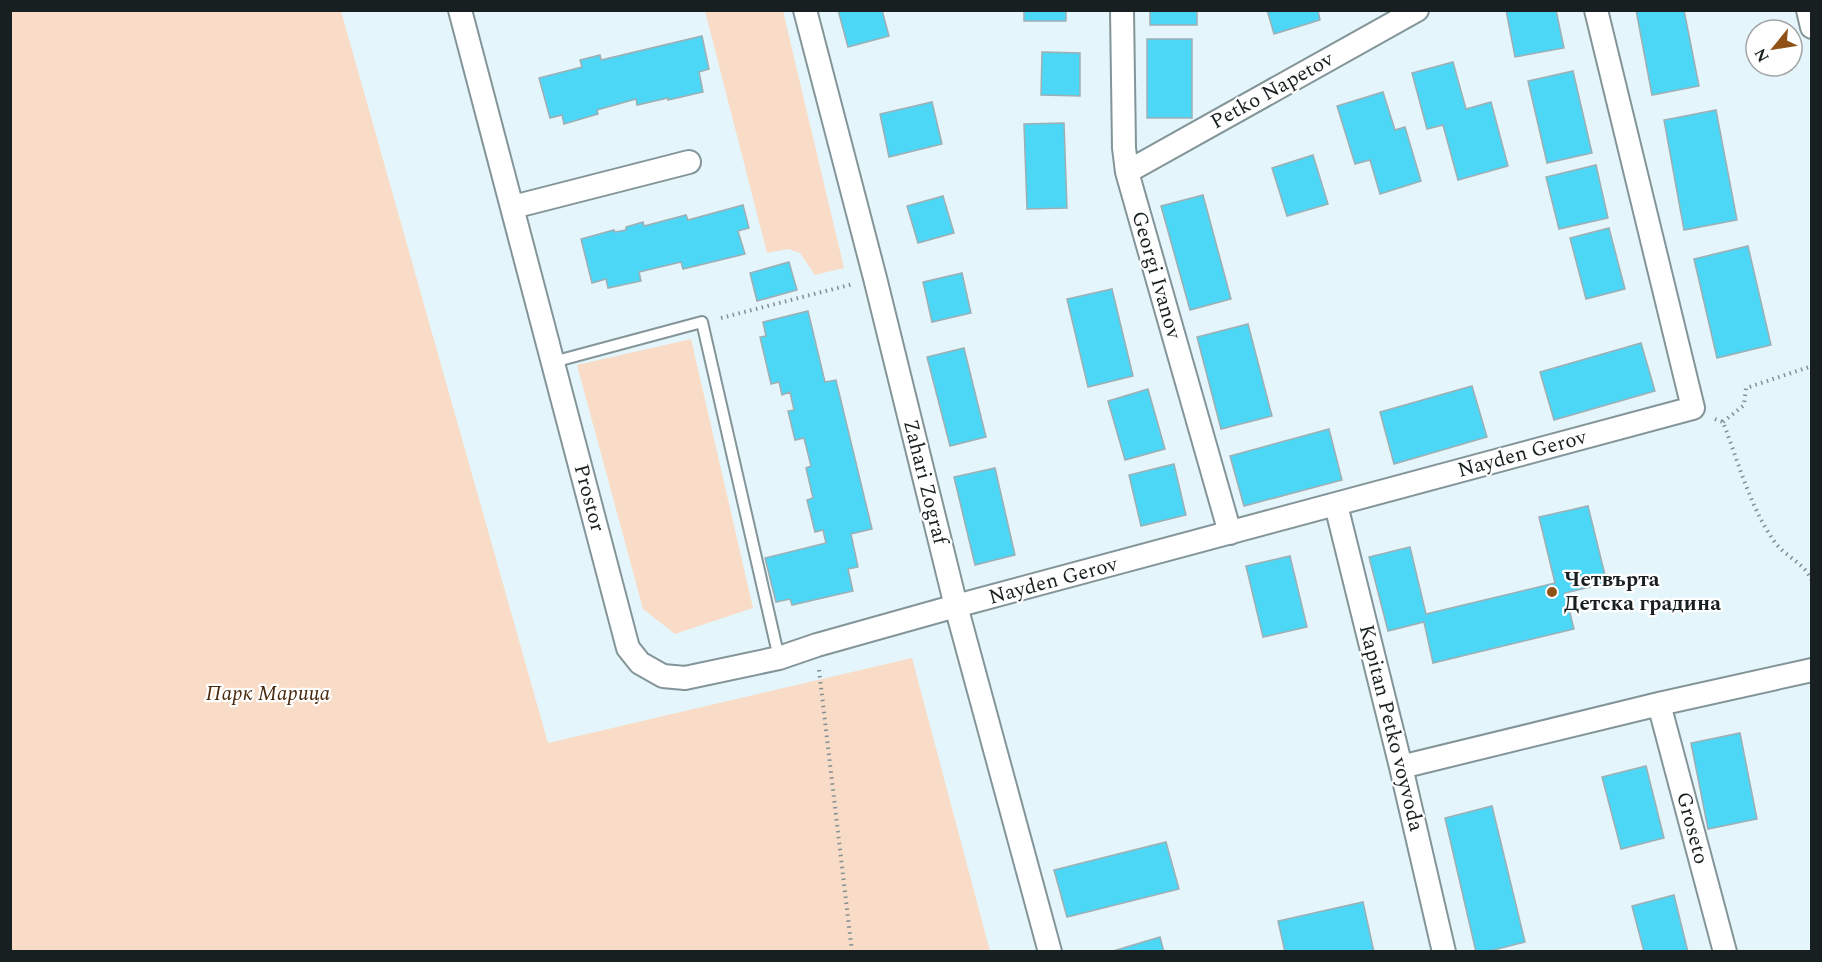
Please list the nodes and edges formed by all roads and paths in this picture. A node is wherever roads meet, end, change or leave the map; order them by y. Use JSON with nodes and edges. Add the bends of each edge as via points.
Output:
{"nodes":[{"id":1,"x":460,"y":10,"type":"edge"},
{"id":2,"x":804,"y":10,"type":"edge"},
{"id":3,"x":1122,"y":10,"type":"edge"},
{"id":4,"x":1418,"y":10,"type":"edge"},
{"id":5,"x":1596,"y":10,"type":"edge"},
{"id":6,"x":1808,"y":10,"type":"edge"},
{"id":7,"x":1812,"y":27,"type":"edge"},
{"id":8,"x":689,"y":162,"type":"dead end"},
{"id":9,"x":1127,"y":172,"type":"junction"},
{"id":10,"x":513,"y":207,"type":"junction"},
{"id":11,"x":875,"y":278,"type":"junction"},
{"id":12,"x":702,"y":322,"type":"junction"},
{"id":13,"x":553,"y":362,"type":"junction"},
{"id":14,"x":1812,"y":366,"type":"edge"},
{"id":15,"x":1693,"y":408,"type":"junction"},
{"id":16,"x":1723,"y":422,"type":"junction"},
{"id":17,"x":1336,"y":505,"type":"junction"},
{"id":18,"x":1230,"y":533,"type":"junction"},
{"id":19,"x":1812,"y":582,"type":"edge"},
{"id":20,"x":956,"y":606,"type":"junction"},
{"id":21,"x":817,"y":645,"type":"junction"},
{"id":22,"x":779,"y":658,"type":"junction"},
{"id":23,"x":1812,"y":670,"type":"edge"},
{"id":24,"x":1659,"y":704,"type":"junction"},
{"id":25,"x":1401,"y":767,"type":"junction"},
{"id":26,"x":852,"y":951,"type":"edge"},
{"id":27,"x":1050,"y":951,"type":"edge"},
{"id":28,"x":1444,"y":951,"type":"edge"},
{"id":29,"x":1725,"y":951,"type":"edge"}],
"edges":[{"from":1,"to":10,"type":"street","name":"Prostor"},
{"from":2,"to":11,"type":"street","name":"Zahari Zograf"},
{"from":3,"to":9,"type":"street","name":"Georgi Ivanov"},
{"from":4,"to":9,"type":"street","name":"Petko Napetov"},
{"from":5,"to":15,"type":"street"},
{"from":6,"to":7,"type":"street"},
{"from":8,"to":10,"type":"street"},
{"from":9,"to":18,"type":"street","name":"Georgi Ivanov"},
{"from":10,"to":13,"type":"street","name":"Prostor"},
{"from":11,"to":12,"type":"path"},
{"from":11,"to":20,"type":"street","name":"Zahari Zograf"},
{"from":12,"to":13,"type":"lane"},
{"from":12,"to":22,"type":"lane"},
{"from":13,"to":22,"type":"street","name":"Prostor","via":[[628,648],[640,663],[663,676],[685,678]]},
{"from":14,"to":16,"type":"path","via":[[1746,388],[1744,405]]},
{"from":15,"to":16,"type":"path"},
{"from":15,"to":17,"type":"street","name":"Nayden Gerov"},
{"from":16,"to":19,"type":"path","via":[[1755,506],[1775,543],[1808,572]]},
{"from":17,"to":18,"type":"street","name":"Nayden Gerov"},
{"from":17,"to":25,"type":"street","name":"Kapitan Petko voyvoda"},
{"from":18,"to":20,"type":"street","name":"Nayden Gerov"},
{"from":20,"to":21,"type":"street","name":"Prostor"},
{"from":20,"to":27,"type":"street","name":"Zahari Zograf"},
{"from":21,"to":22,"type":"street","name":"Prostor"},
{"from":21,"to":26,"type":"path"},
{"from":23,"to":24,"type":"street"},
{"from":24,"to":25,"type":"street"},
{"from":24,"to":29,"type":"street","name":"Groseto"},
{"from":25,"to":28,"type":"street","name":"Kapitan Petko voyvoda"}]}
